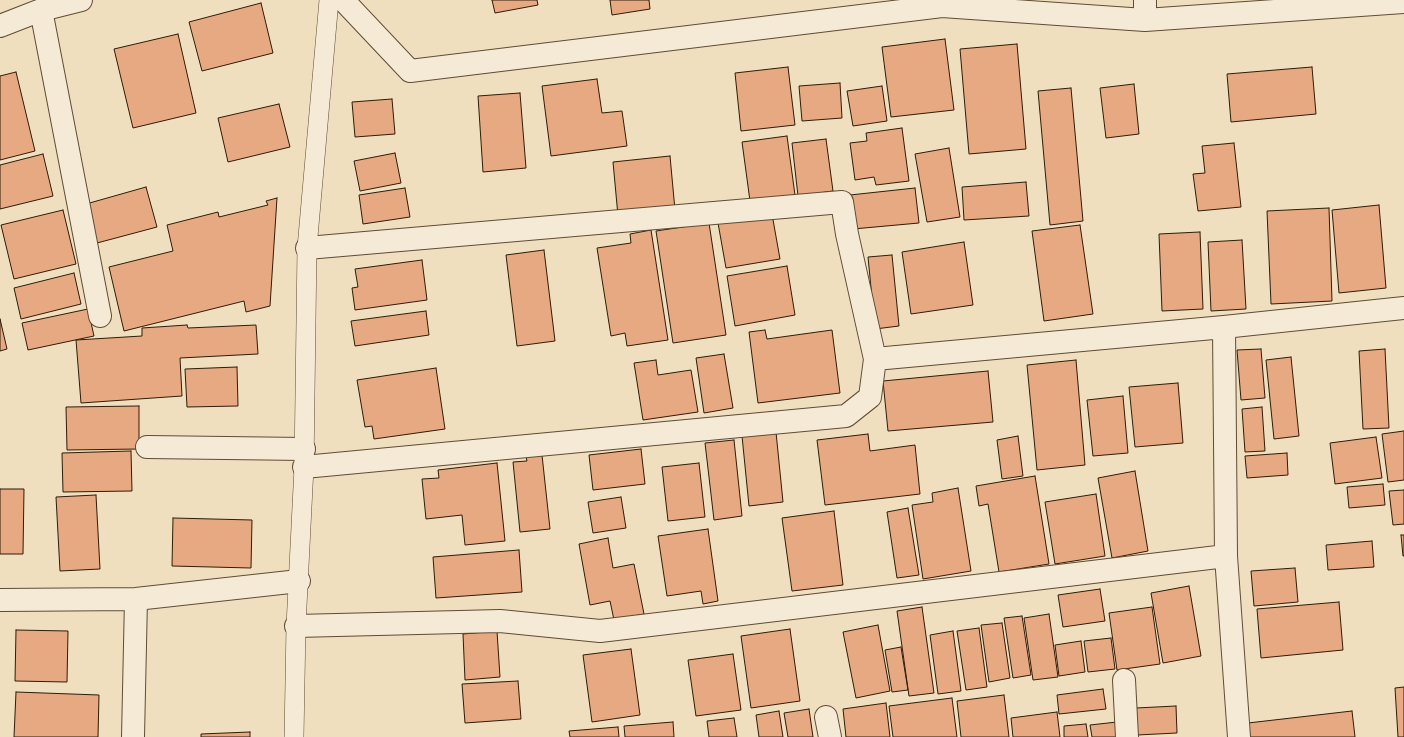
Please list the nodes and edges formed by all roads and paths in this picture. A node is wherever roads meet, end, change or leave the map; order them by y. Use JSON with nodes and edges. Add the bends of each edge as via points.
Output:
{"nodes":[{"id":1,"x":81,"y":0,"type":"edge"},
{"id":2,"x":329,"y":0,"type":"edge"},
{"id":3,"x":343,"y":0,"type":"edge"},
{"id":4,"x":1404,"y":2,"type":"edge"},
{"id":5,"x":941,"y":3,"type":"edge"},
{"id":6,"x":1329,"y":4,"type":"edge"},
{"id":7,"x":41,"y":10,"type":"junction"},
{"id":8,"x":1145,"y":10,"type":"edge"},
{"id":9,"x":0,"y":26,"type":"edge"},
{"id":10,"x":308,"y":248,"type":"junction"},
{"id":11,"x":1404,"y":308,"type":"edge"},
{"id":12,"x":100,"y":316,"type":"dead end"},
{"id":13,"x":1224,"y":327,"type":"junction"},
{"id":14,"x":875,"y":359,"type":"junction"},
{"id":15,"x":147,"y":446,"type":"dead end"},
{"id":16,"x":304,"y":458,"type":"junction"},
{"id":17,"x":1226,"y":556,"type":"junction"},
{"id":18,"x":299,"y":581,"type":"junction"},
{"id":19,"x":136,"y":599,"type":"junction"},
{"id":20,"x":0,"y":600,"type":"edge"},
{"id":21,"x":296,"y":626,"type":"junction"},
{"id":22,"x":1124,"y":680,"type":"dead end"},
{"id":23,"x":134,"y":737,"type":"edge"},
{"id":24,"x":294,"y":737,"type":"edge"},
{"id":25,"x":1127,"y":737,"type":"edge"},
{"id":26,"x":1239,"y":737,"type":"edge"}],
"edges":[{"from":1,"to":7,"type":"street"},
{"from":2,"to":10,"type":"lane"},
{"from":3,"to":5,"type":"street","via":[[410,71]]},
{"from":4,"to":6,"type":"street"},
{"from":5,"to":8,"type":"street"},
{"from":6,"to":8,"type":"street"},
{"from":7,"to":9,"type":"street"},
{"from":7,"to":12,"type":"street"},
{"from":10,"to":14,"type":"street","via":[[842,202]]},
{"from":10,"to":16,"type":"lane"},
{"from":11,"to":13,"type":"street"},
{"from":13,"to":14,"type":"street"},
{"from":13,"to":17,"type":"street"},
{"from":14,"to":16,"type":"street","via":[[870,397],[846,416]]},
{"from":15,"to":16,"type":"street"},
{"from":16,"to":18,"type":"lane"},
{"from":17,"to":21,"type":"street","via":[[600,631],[500,621]]},
{"from":17,"to":26,"type":"street"},
{"from":18,"to":19,"type":"street"},
{"from":18,"to":21,"type":"lane"},
{"from":19,"to":20,"type":"street"},
{"from":19,"to":23,"type":"street"},
{"from":21,"to":24,"type":"lane"},
{"from":22,"to":25,"type":"street"}]}
